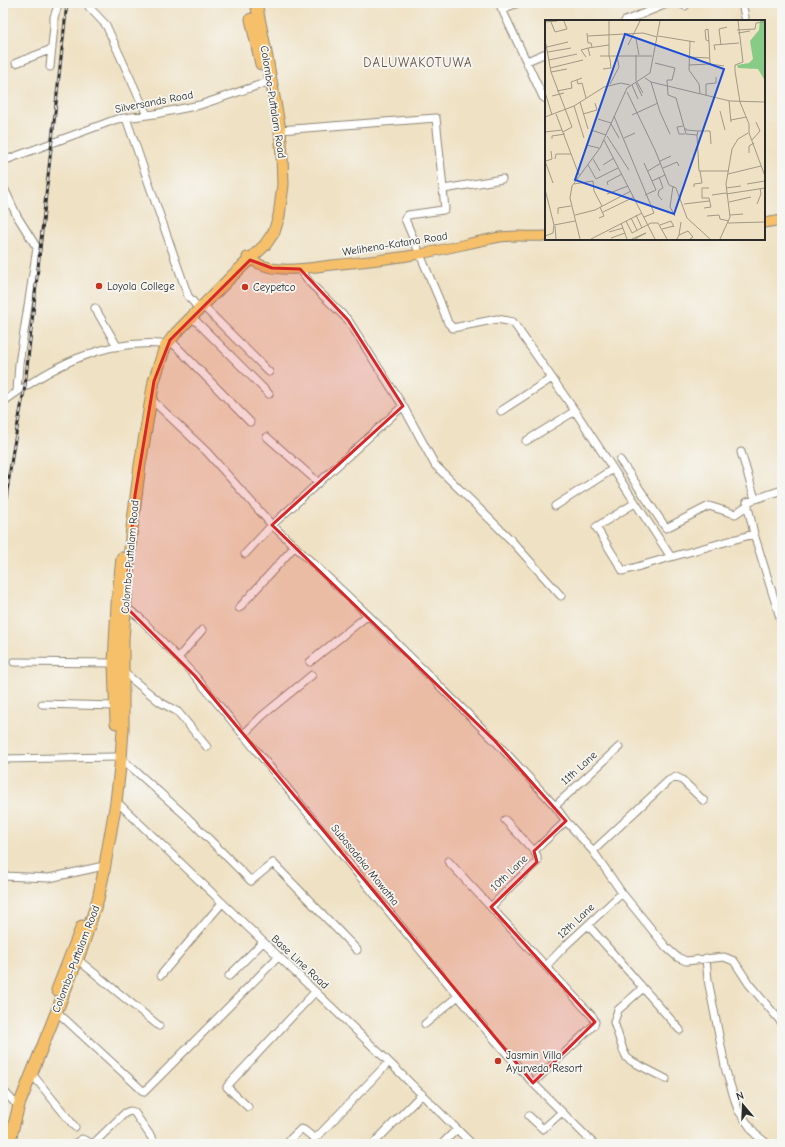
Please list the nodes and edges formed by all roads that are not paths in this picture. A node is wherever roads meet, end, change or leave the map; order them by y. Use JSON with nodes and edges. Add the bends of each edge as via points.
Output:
{"nodes":[{"id":1,"x":59,"y":3,"type":"edge"},
{"id":2,"x":248,"y":3,"type":"edge"},
{"id":3,"x":256,"y":3,"type":"edge"},
{"id":4,"x":518,"y":3,"type":"edge"},
{"id":5,"x":669,"y":3,"type":"edge"},
{"id":6,"x":679,"y":3,"type":"edge"},
{"id":7,"x":688,"y":3,"type":"edge"},
{"id":8,"x":742,"y":3,"type":"edge"},
{"id":9,"x":501,"y":6,"type":"edge"},
{"id":10,"x":89,"y":7,"type":"dead end"},
{"id":11,"x":745,"y":17,"type":"dead end"},
{"id":12,"x":627,"y":20,"type":"edge"},
{"id":13,"x":52,"y":49,"type":"junction"},
{"id":14,"x":545,"y":53,"type":"edge"},
{"id":15,"x":527,"y":61,"type":"junction"},
{"id":16,"x":16,"y":63,"type":"dead end"},
{"id":17,"x":50,"y":67,"type":"dead end"},
{"id":18,"x":265,"y":83,"type":"junction"},
{"id":19,"x":545,"y":98,"type":"edge"},
{"id":20,"x":147,"y":115,"type":"junction"},
{"id":21,"x":126,"y":118,"type":"junction"},
{"id":22,"x":280,"y":130,"type":"junction"},
{"id":23,"x":3,"y":161,"type":"edge"},
{"id":24,"x":502,"y":179,"type":"dead end"},
{"id":25,"x":3,"y":186,"type":"edge"},
{"id":26,"x":444,"y":189,"type":"junction"},
{"id":27,"x":782,"y":220,"type":"edge"},
{"id":28,"x":765,"y":223,"type":"edge"},
{"id":29,"x":545,"y":236,"type":"edge"},
{"id":30,"x":420,"y":254,"type":"junction"},
{"id":31,"x":248,"y":258,"type":"junction"},
{"id":32,"x":300,"y":269,"type":"junction"},
{"id":33,"x":199,"y":305,"type":"junction"},
{"id":34,"x":95,"y":308,"type":"dead end"},
{"id":35,"x":191,"y":316,"type":"junction"},
{"id":36,"x":166,"y":343,"type":"junction"},
{"id":37,"x":117,"y":346,"type":"junction"},
{"id":38,"x":269,"y":372,"type":"dead end"},
{"id":39,"x":552,"y":378,"type":"junction"},
{"id":40,"x":17,"y":391,"type":"junction"},
{"id":41,"x":270,"y":394,"type":"dead end"},
{"id":42,"x":151,"y":399,"type":"junction"},
{"id":43,"x":3,"y":402,"type":"edge"},
{"id":44,"x":403,"y":406,"type":"junction"},
{"id":45,"x":501,"y":411,"type":"dead end"},
{"id":46,"x":575,"y":411,"type":"junction"},
{"id":47,"x":250,"y":422,"type":"dead end"},
{"id":48,"x":267,"y":437,"type":"dead end"},
{"id":49,"x":526,"y":441,"type":"dead end"},
{"id":50,"x":741,"y":452,"type":"dead end"},
{"id":51,"x":620,"y":460,"type":"dead end"},
{"id":52,"x":613,"y":469,"type":"junction"},
{"id":53,"x":319,"y":482,"type":"junction"},
{"id":54,"x":782,"y":490,"type":"edge"},
{"id":55,"x":755,"y":499,"type":"junction"},
{"id":56,"x":635,"y":503,"type":"junction"},
{"id":57,"x":748,"y":504,"type":"junction"},
{"id":58,"x":556,"y":506,"type":"dead end"},
{"id":59,"x":272,"y":525,"type":"junction"},
{"id":60,"x":754,"y":534,"type":"junction"},
{"id":61,"x":294,"y":546,"type":"junction"},
{"id":62,"x":245,"y":554,"type":"dead end"},
{"id":63,"x":670,"y":557,"type":"junction"},
{"id":64,"x":561,"y":596,"type":"dead end"},
{"id":65,"x":121,"y":605,"type":"junction"},
{"id":66,"x":239,"y":608,"type":"dead end"},
{"id":67,"x":368,"y":615,"type":"junction"},
{"id":68,"x":782,"y":624,"type":"edge"},
{"id":69,"x":202,"y":630,"type":"dead end"},
{"id":70,"x":178,"y":658,"type":"junction"},
{"id":71,"x":14,"y":662,"type":"dead end"},
{"id":72,"x":310,"y":662,"type":"dead end"},
{"id":73,"x":117,"y":667,"type":"junction"},
{"id":74,"x":312,"y":675,"type":"dead end"},
{"id":75,"x":42,"y":704,"type":"dead end"},
{"id":76,"x":115,"y":706,"type":"junction"},
{"id":77,"x":243,"y":735,"type":"junction"},
{"id":78,"x":207,"y":747,"type":"dead end"},
{"id":79,"x":619,"y":747,"type":"dead end"},
{"id":80,"x":118,"y":757,"type":"junction"},
{"id":81,"x":3,"y":759,"type":"edge"},
{"id":82,"x":114,"y":800,"type":"junction"},
{"id":83,"x":704,"y":801,"type":"dead end"},
{"id":84,"x":555,"y":806,"type":"junction"},
{"id":85,"x":505,"y":820,"type":"dead end"},
{"id":86,"x":566,"y":821,"type":"junction"},
{"id":87,"x":534,"y":851,"type":"junction"},
{"id":88,"x":592,"y":851,"type":"junction"},
{"id":89,"x":448,"y":861,"type":"dead end"},
{"id":90,"x":99,"y":867,"type":"junction"},
{"id":91,"x":3,"y":876,"type":"edge"},
{"id":92,"x":622,"y":893,"type":"junction"},
{"id":93,"x":222,"y":903,"type":"junction"},
{"id":94,"x":491,"y":907,"type":"junction"},
{"id":95,"x":588,"y":925,"type":"junction"},
{"id":96,"x":263,"y":942,"type":"junction"},
{"id":97,"x":357,"y":950,"type":"dead end"},
{"id":98,"x":278,"y":957,"type":"junction"},
{"id":99,"x":706,"y":958,"type":"junction"},
{"id":100,"x":77,"y":959,"type":"junction"},
{"id":101,"x":546,"y":966,"type":"junction"},
{"id":102,"x":161,"y":975,"type":"dead end"},
{"id":103,"x":229,"y":976,"type":"dead end"},
{"id":104,"x":643,"y":988,"type":"junction"},
{"id":105,"x":315,"y":992,"type":"junction"},
{"id":106,"x":458,"y":996,"type":"junction"},
{"id":107,"x":56,"y":1011,"type":"junction"},
{"id":108,"x":782,"y":1023,"type":"edge"},
{"id":109,"x":425,"y":1024,"type":"dead end"},
{"id":110,"x":159,"y":1026,"type":"dead end"},
{"id":111,"x":680,"y":1030,"type":"dead end"},
{"id":112,"x":389,"y":1062,"type":"junction"},
{"id":113,"x":32,"y":1074,"type":"junction"},
{"id":114,"x":666,"y":1079,"type":"dead end"},
{"id":115,"x":533,"y":1083,"type":"junction"},
{"id":116,"x":3,"y":1090,"type":"edge"},
{"id":117,"x":422,"y":1094,"type":"junction"},
{"id":118,"x":16,"y":1103,"type":"junction"},
{"id":119,"x":248,"y":1106,"type":"dead end"},
{"id":120,"x":562,"y":1112,"type":"junction"},
{"id":121,"x":529,"y":1116,"type":"dead end"},
{"id":122,"x":75,"y":1127,"type":"dead end"},
{"id":123,"x":457,"y":1129,"type":"junction"},
{"id":124,"x":3,"y":1141,"type":"edge"},
{"id":125,"x":9,"y":1144,"type":"edge"},
{"id":126,"x":74,"y":1144,"type":"edge"},
{"id":127,"x":156,"y":1144,"type":"edge"},
{"id":128,"x":285,"y":1144,"type":"edge"},
{"id":129,"x":374,"y":1144,"type":"edge"},
{"id":130,"x":442,"y":1144,"type":"edge"},
{"id":131,"x":472,"y":1144,"type":"edge"},
{"id":132,"x":594,"y":1144,"type":"edge"},
{"id":133,"x":768,"y":1144,"type":"edge"}],
"edges":[{"from":1,"to":13,"type":"street","via":[[54,17]]},
{"from":2,"to":18,"type":"highway","name":"Colombo-Puttalam Road"},
{"from":3,"to":22,"type":"highway","name":"Colombo-Puttalam Road"},
{"from":4,"to":9,"type":"street"},
{"from":5,"to":12,"type":"street"},
{"from":6,"to":7,"type":"street","via":[[686,6]]},
{"from":8,"to":11,"type":"street"},
{"from":9,"to":15,"type":"street"},
{"from":10,"to":20,"type":"street","via":[[106,25]]},
{"from":13,"to":16,"type":"street"},
{"from":13,"to":17,"type":"street"},
{"from":14,"to":15,"type":"street"},
{"from":15,"to":19,"type":"street"},
{"from":18,"to":20,"type":"street","name":"Silversands Road","via":[[200,105]]},
{"from":18,"to":31,"type":"highway","name":"Colombo-Puttalam Road","via":[[274,126],[278,177],[271,228]]},
{"from":20,"to":21,"type":"street","name":"Silversands Road"},
{"from":21,"to":23,"type":"street","name":"Silversands Road","via":[[117,119]]},
{"from":21,"to":33,"type":"street","via":[[188,296]]},
{"from":22,"to":26,"type":"street","via":[[436,118]]},
{"from":22,"to":31,"type":"highway","name":"Colombo-Puttalam Road","via":[[283,185],[279,216],[274,232],[265,245]]},
{"from":24,"to":26,"type":"street"},
{"from":25,"to":40,"type":"street","via":[[17,216],[37,248]]},
{"from":26,"to":30,"type":"street","via":[[445,209],[408,215],[405,219]]},
{"from":27,"to":28,"type":"main road"},
{"from":29,"to":30,"type":"main road","name":"Welihena-Katana Road","via":[[502,237]]},
{"from":30,"to":32,"type":"main road","name":"Welihena-Katana Road"},
{"from":30,"to":39,"type":"street","via":[[448,323],[453,328],[497,319],[513,322]]},
{"from":31,"to":32,"type":"main road","name":"Welihena-Katana Road","via":[[262,266]]},
{"from":31,"to":33,"type":"highway","name":"Colombo-Puttalam Road"},
{"from":32,"to":44,"type":"street","via":[[310,283],[348,320]]},
{"from":33,"to":35,"type":"highway","name":"Colombo-Puttalam Road"},
{"from":33,"to":36,"type":"highway","name":"Colombo-Puttalam Road","via":[[174,326]]},
{"from":33,"to":38,"type":"street"},
{"from":34,"to":37,"type":"street"},
{"from":35,"to":36,"type":"highway","name":"Colombo-Puttalam Road"},
{"from":35,"to":41,"type":"street"},
{"from":36,"to":37,"type":"street","via":[[142,342]]},
{"from":36,"to":42,"type":"highway","name":"Colombo-Puttalam Road"},
{"from":36,"to":47,"type":"street"},
{"from":36,"to":65,"type":"highway","name":"Colombo-Puttalam Road","via":[[154,356],[143,400],[128,501]]},
{"from":37,"to":40,"type":"street","via":[[90,352]]},
{"from":39,"to":45,"type":"street"},
{"from":39,"to":46,"type":"street"},
{"from":40,"to":43,"type":"street"},
{"from":42,"to":59,"type":"street","via":[[207,452]]},
{"from":42,"to":65,"type":"highway","name":"Colombo-Puttalam Road"},
{"from":44,"to":53,"type":"street"},
{"from":44,"to":64,"type":"street","via":[[435,465],[511,540]]},
{"from":46,"to":49,"type":"street"},
{"from":46,"to":52,"type":"street"},
{"from":48,"to":53,"type":"street"},
{"from":50,"to":55,"type":"street"},
{"from":51,"to":57,"type":"street","via":[[666,528],[709,506],[735,514]]},
{"from":52,"to":56,"type":"street"},
{"from":52,"to":58,"type":"street"},
{"from":53,"to":59,"type":"street"},
{"from":54,"to":55,"type":"street"},
{"from":55,"to":57,"type":"street","via":[[747,502]]},
{"from":56,"to":63,"type":"street"},
{"from":56,"to":63,"type":"street","via":[[596,527],[623,571]]},
{"from":57,"to":60,"type":"street"},
{"from":59,"to":61,"type":"street"},
{"from":59,"to":62,"type":"street"},
{"from":60,"to":63,"type":"street"},
{"from":60,"to":68,"type":"street"},
{"from":61,"to":66,"type":"street"},
{"from":61,"to":67,"type":"street"},
{"from":65,"to":70,"type":"street","name":"Subasadaka Mawatha","via":[[139,617]]},
{"from":65,"to":73,"type":"highway","name":"Colombo-Puttalam Road"},
{"from":67,"to":72,"type":"street"},
{"from":67,"to":84,"type":"street","via":[[495,741]]},
{"from":69,"to":70,"type":"street"},
{"from":70,"to":77,"type":"street","name":"Subasadaka Mawatha"},
{"from":71,"to":73,"type":"street"},
{"from":73,"to":76,"type":"highway","name":"Colombo-Puttalam Road"},
{"from":73,"to":78,"type":"street","via":[[160,702],[178,712]]},
{"from":73,"to":80,"type":"highway","name":"Colombo-Puttalam Road","via":[[123,729]]},
{"from":74,"to":77,"type":"street"},
{"from":75,"to":76,"type":"street"},
{"from":76,"to":80,"type":"highway","name":"Colombo-Puttalam Road"},
{"from":77,"to":106,"type":"street","name":"Subasadaka Mawatha"},
{"from":79,"to":84,"type":"street","name":"11th Lane"},
{"from":80,"to":81,"type":"street"},
{"from":80,"to":82,"type":"highway","name":"Colombo-Puttalam Road"},
{"from":80,"to":97,"type":"street","via":[[186,816],[251,881],[273,863]]},
{"from":82,"to":90,"type":"highway","name":"Colombo-Puttalam Road"},
{"from":82,"to":93,"type":"street","name":"Base Line Road"},
{"from":82,"to":100,"type":"highway","name":"Colombo-Puttalam Road","via":[[98,899]]},
{"from":83,"to":88,"type":"street","via":[[676,777],[668,781]]},
{"from":84,"to":86,"type":"street"},
{"from":85,"to":87,"type":"street"},
{"from":86,"to":87,"type":"street","name":"10th Lane"},
{"from":86,"to":88,"type":"street"},
{"from":87,"to":94,"type":"street","name":"10th Lane","via":[[537,862]]},
{"from":88,"to":92,"type":"street"},
{"from":89,"to":94,"type":"street"},
{"from":90,"to":91,"type":"street","via":[[49,878]]},
{"from":90,"to":118,"type":"highway","name":"Colombo-Puttalam Road","via":[[84,920]]},
{"from":92,"to":95,"type":"street","name":"12th Lane"},
{"from":92,"to":99,"type":"street","via":[[677,957],[686,961]]},
{"from":93,"to":96,"type":"street","name":"Base Line Road"},
{"from":93,"to":102,"type":"street"},
{"from":94,"to":101,"type":"street"},
{"from":95,"to":101,"type":"street","name":"12th Lane"},
{"from":95,"to":104,"type":"street"},
{"from":96,"to":98,"type":"street","name":"Base Line Road"},
{"from":96,"to":103,"type":"street"},
{"from":98,"to":105,"type":"street","name":"Base Line Road"},
{"from":98,"to":107,"type":"street","via":[[144,1092]]},
{"from":99,"to":108,"type":"street","via":[[724,957],[734,961],[749,984]]},
{"from":99,"to":133,"type":"street","via":[[726,1071],[738,1110],[755,1134]]},
{"from":100,"to":107,"type":"highway","name":"Colombo-Puttalam Road"},
{"from":100,"to":110,"type":"street"},
{"from":101,"to":115,"type":"street","via":[[595,1022]]},
{"from":104,"to":111,"type":"street"},
{"from":104,"to":114,"type":"street","via":[[618,1010],[614,1022],[628,1058]]},
{"from":105,"to":112,"type":"street","name":"Base Line Road"},
{"from":105,"to":119,"type":"street","via":[[228,1084],[227,1087]]},
{"from":106,"to":109,"type":"street"},
{"from":106,"to":115,"type":"street","name":"Subasadaka Mawatha"},
{"from":107,"to":113,"type":"highway","name":"Colombo-Puttalam Road"},
{"from":112,"to":117,"type":"street","name":"Base Line Road"},
{"from":112,"to":128,"type":"street","via":[[318,1136],[314,1138],[301,1128]]},
{"from":113,"to":118,"type":"highway","name":"Colombo-Puttalam Road"},
{"from":113,"to":122,"type":"street"},
{"from":115,"to":120,"type":"street","name":"Subasadaka Mawatha"},
{"from":116,"to":118,"type":"street"},
{"from":117,"to":123,"type":"street","name":"Base Line Road"},
{"from":117,"to":129,"type":"street"},
{"from":118,"to":124,"type":"highway","name":"Colombo-Puttalam Road"},
{"from":118,"to":125,"type":"highway","name":"Colombo-Puttalam Road"},
{"from":120,"to":121,"type":"street","via":[[543,1129]]},
{"from":120,"to":132,"type":"street","name":"Subasadaka Mawatha"},
{"from":123,"to":130,"type":"street"},
{"from":123,"to":131,"type":"street","name":"Base Line Road"},
{"from":126,"to":127,"type":"street","via":[[82,1139],[91,1144],[95,1142],[130,1111],[134,1112]]}]}
